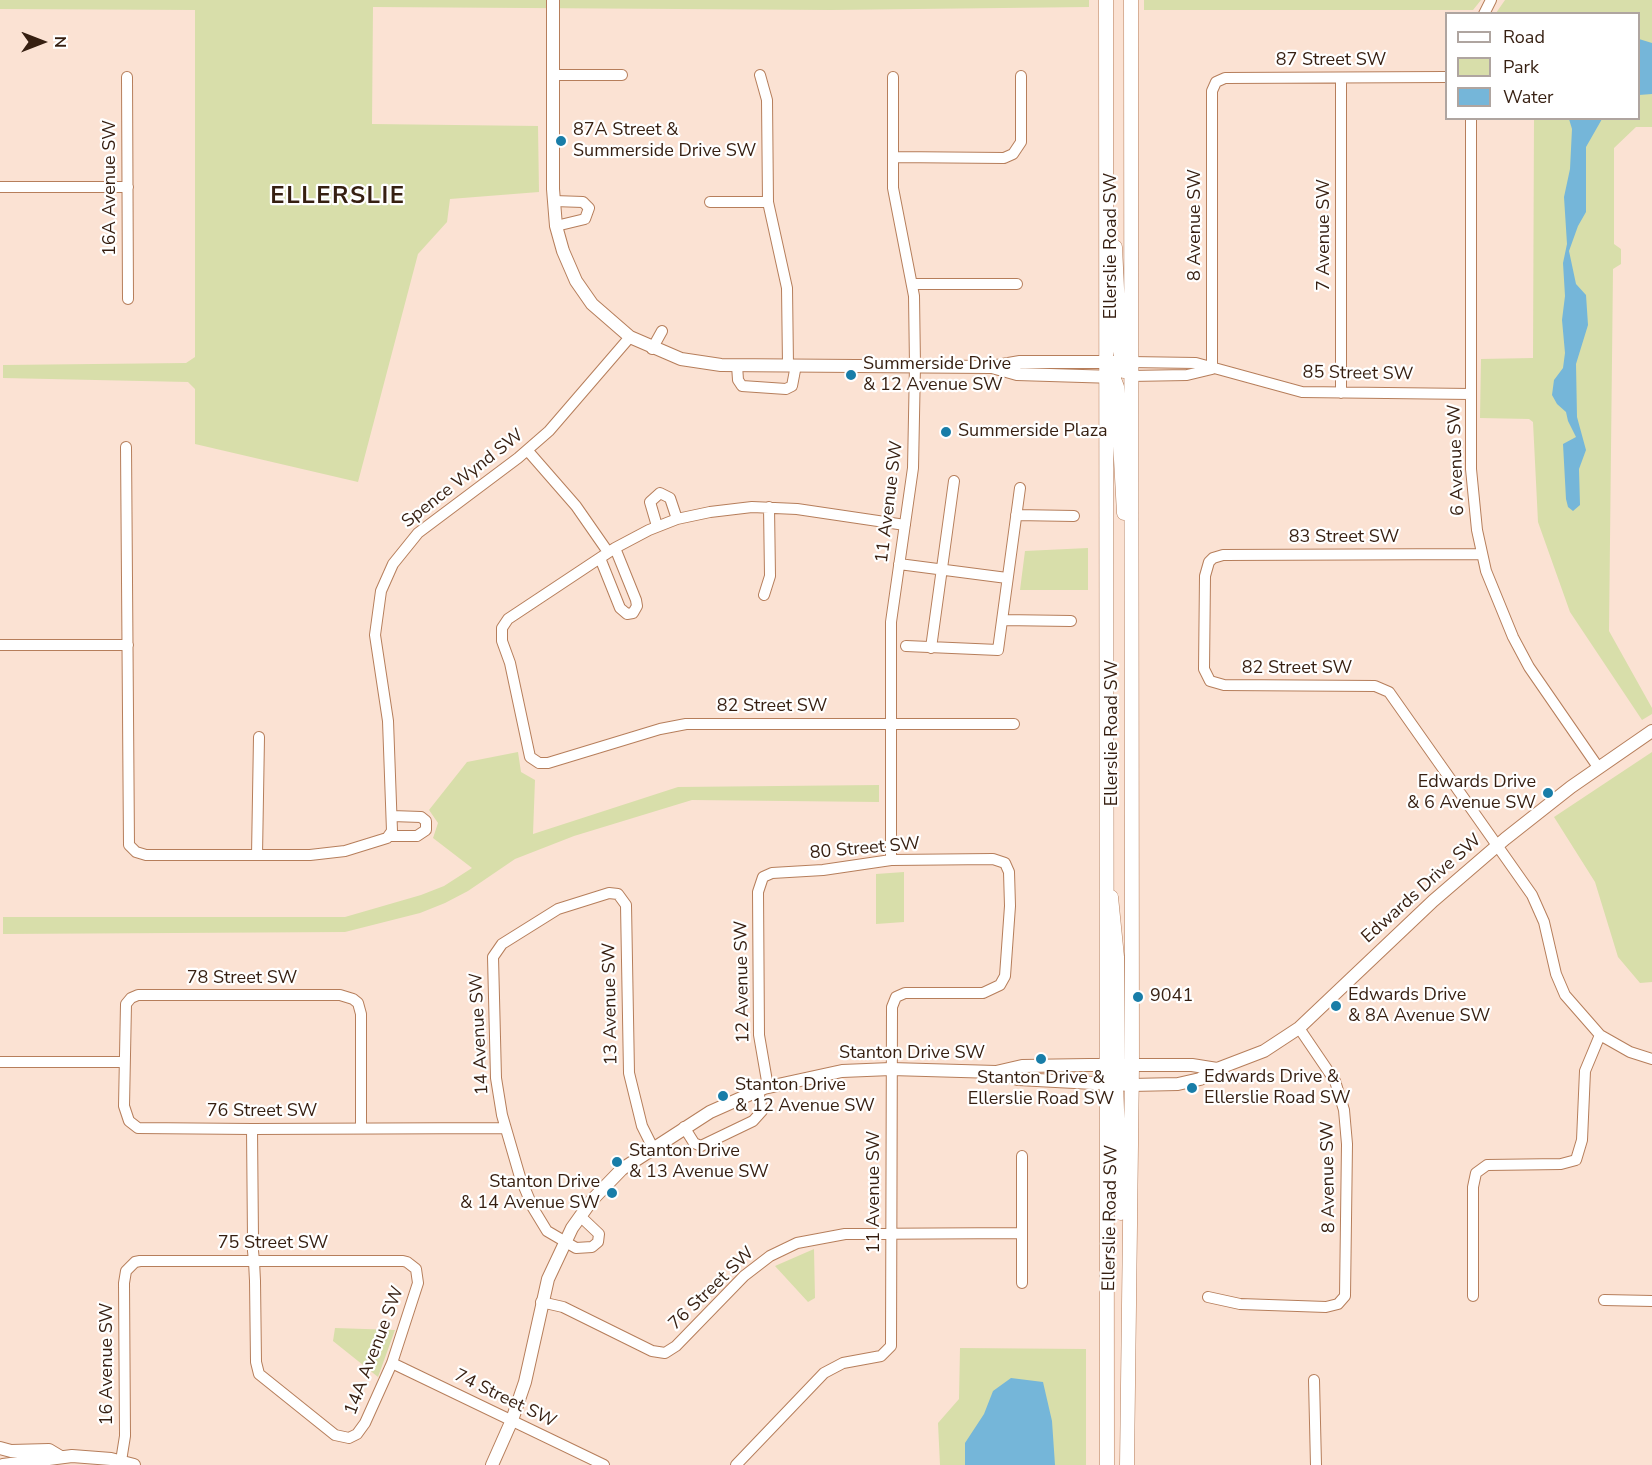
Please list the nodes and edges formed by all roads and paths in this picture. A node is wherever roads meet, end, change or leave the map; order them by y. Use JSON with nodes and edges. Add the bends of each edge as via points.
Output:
{"nodes":[{"id":1,"x":553,"y":0,"type":"edge"},
{"id":2,"x":1106,"y":0,"type":"edge"},
{"id":3,"x":1131,"y":0,"type":"edge"},
{"id":4,"x":553,"y":75,"type":"junction"},
{"id":5,"x":622,"y":75,"type":"dead end"},
{"id":6,"x":760,"y":75,"type":"dead end"},
{"id":7,"x":1021,"y":76,"type":"dead end"},
{"id":8,"x":127,"y":77,"type":"dead end"},
{"id":9,"x":892,"y":77,"type":"dead end"},
{"id":10,"x":1445,"y":77,"type":"edge"},
{"id":11,"x":1341,"y":78,"type":"junction"},
{"id":12,"x":1216,"y":81,"type":"joint"},
{"id":13,"x":1471,"y":120,"type":"edge"},
{"id":14,"x":892,"y":157,"type":"junction"},
{"id":15,"x":1107,"y":179,"type":"junction"},
{"id":16,"x":0,"y":187,"type":"edge"},
{"id":17,"x":128,"y":187,"type":"junction"},
{"id":18,"x":554,"y":201,"type":"junction"},
{"id":19,"x":710,"y":202,"type":"dead end"},
{"id":20,"x":768,"y":202,"type":"junction"},
{"id":21,"x":556,"y":226,"type":"junction"},
{"id":22,"x":912,"y":284,"type":"junction"},
{"id":23,"x":1017,"y":284,"type":"dead end"},
{"id":24,"x":128,"y":298,"type":"dead end"},
{"id":25,"x":662,"y":331,"type":"dead end"},
{"id":26,"x":630,"y":337,"type":"junction"},
{"id":27,"x":652,"y":349,"type":"junction"},
{"id":28,"x":1105,"y":362,"type":"junction"},
{"id":29,"x":1125,"y":362,"type":"junction"},
{"id":30,"x":737,"y":365,"type":"junction"},
{"id":31,"x":792,"y":365,"type":"junction"},
{"id":32,"x":915,"y":365,"type":"junction"},
{"id":33,"x":991,"y":367,"type":"junction"},
{"id":34,"x":1212,"y":369,"type":"junction"},
{"id":35,"x":1130,"y":376,"type":"junction"},
{"id":36,"x":1110,"y":377,"type":"junction"},
{"id":37,"x":1341,"y":393,"type":"junction"},
{"id":38,"x":1470,"y":394,"type":"junction"},
{"id":39,"x":126,"y":447,"type":"dead end"},
{"id":40,"x":528,"y":451,"type":"junction"},
{"id":41,"x":954,"y":481,"type":"dead end"},
{"id":42,"x":1020,"y":488,"type":"dead end"},
{"id":43,"x":769,"y":507,"type":"junction"},
{"id":44,"x":1016,"y":515,"type":"junction"},
{"id":45,"x":1074,"y":516,"type":"dead end"},
{"id":46,"x":677,"y":519,"type":"junction"},
{"id":47,"x":905,"y":525,"type":"junction"},
{"id":48,"x":657,"y":526,"type":"junction"},
{"id":49,"x":608,"y":552,"type":"junction"},
{"id":50,"x":1482,"y":554,"type":"junction"},
{"id":51,"x":1131,"y":556,"type":"junction"},
{"id":52,"x":899,"y":564,"type":"junction"},
{"id":53,"x":941,"y":571,"type":"junction"},
{"id":54,"x":1006,"y":578,"type":"junction"},
{"id":55,"x":764,"y":595,"type":"dead end"},
{"id":56,"x":1002,"y":620,"type":"junction"},
{"id":57,"x":1071,"y":621,"type":"dead end"},
{"id":58,"x":0,"y":645,"type":"edge"},
{"id":59,"x":128,"y":645,"type":"junction"},
{"id":60,"x":906,"y":646,"type":"dead end"},
{"id":61,"x":932,"y":648,"type":"junction"},
{"id":62,"x":1210,"y":681,"type":"joint"},
{"id":63,"x":891,"y":724,"type":"junction"},
{"id":64,"x":1014,"y":724,"type":"dead end"},
{"id":65,"x":1652,"y":732,"type":"edge"},
{"id":66,"x":259,"y":737,"type":"dead end"},
{"id":67,"x":1599,"y":767,"type":"junction"},
{"id":68,"x":393,"y":816,"type":"junction"},
{"id":69,"x":390,"y":836,"type":"junction"},
{"id":70,"x":1496,"y":846,"type":"junction"},
{"id":71,"x":257,"y":855,"type":"junction"},
{"id":72,"x":891,"y":860,"type":"junction"},
{"id":73,"x":763,"y":877,"type":"joint"},
{"id":74,"x":618,"y":894,"type":"joint"},
{"id":75,"x":896,"y":997,"type":"joint"},
{"id":76,"x":1299,"y":1029,"type":"junction"},
{"id":77,"x":1600,"y":1035,"type":"junction"},
{"id":78,"x":1652,"y":1059,"type":"edge"},
{"id":79,"x":0,"y":1062,"type":"edge"},
{"id":80,"x":124,"y":1062,"type":"junction"},
{"id":81,"x":1118,"y":1065,"type":"junction"},
{"id":82,"x":891,"y":1069,"type":"junction"},
{"id":83,"x":1217,"y":1069,"type":"junction"},
{"id":84,"x":996,"y":1072,"type":"junction"},
{"id":85,"x":1111,"y":1084,"type":"junction"},
{"id":86,"x":1131,"y":1085,"type":"junction"},
{"id":87,"x":763,"y":1089,"type":"junction"},
{"id":88,"x":684,"y":1127,"type":"junction"},
{"id":89,"x":361,"y":1128,"type":"junction"},
{"id":90,"x":505,"y":1128,"type":"junction"},
{"id":91,"x":252,"y":1129,"type":"junction"},
{"id":92,"x":653,"y":1148,"type":"junction"},
{"id":93,"x":1022,"y":1156,"type":"dead end"},
{"id":94,"x":580,"y":1216,"type":"junction"},
{"id":95,"x":892,"y":1233,"type":"junction"},
{"id":96,"x":1022,"y":1233,"type":"junction"},
{"id":97,"x":564,"y":1242,"type":"junction"},
{"id":98,"x":254,"y":1261,"type":"junction"},
{"id":99,"x":129,"y":1267,"type":"joint"},
{"id":100,"x":1129,"y":1268,"type":"junction"},
{"id":101,"x":416,"y":1269,"type":"joint"},
{"id":102,"x":1022,"y":1283,"type":"dead end"},
{"id":103,"x":1473,"y":1296,"type":"dead end"},
{"id":104,"x":1208,"y":1297,"type":"dead end"},
{"id":105,"x":1604,"y":1300,"type":"dead end"},
{"id":106,"x":1652,"y":1301,"type":"edge"},
{"id":107,"x":542,"y":1302,"type":"junction"},
{"id":108,"x":392,"y":1363,"type":"junction"},
{"id":109,"x":1314,"y":1380,"type":"dead end"},
{"id":110,"x":512,"y":1420,"type":"junction"},
{"id":111,"x":0,"y":1448,"type":"edge"},
{"id":112,"x":0,"y":1454,"type":"edge"},
{"id":113,"x":59,"y":1456,"type":"junction"},
{"id":114,"x":0,"y":1459,"type":"edge"},
{"id":115,"x":122,"y":1461,"type":"junction"},
{"id":116,"x":3,"y":1465,"type":"edge"},
{"id":117,"x":134,"y":1465,"type":"edge"},
{"id":118,"x":492,"y":1465,"type":"edge"},
{"id":119,"x":604,"y":1465,"type":"edge"},
{"id":120,"x":736,"y":1465,"type":"edge"},
{"id":121,"x":1107,"y":1465,"type":"edge"},
{"id":122,"x":1127,"y":1465,"type":"edge"},
{"id":123,"x":1316,"y":1465,"type":"edge"}],
"edges":[{"from":1,"to":4,"type":"street"},
{"from":2,"to":15,"type":"main road","name":"Ellerslie Road SW"},
{"from":3,"to":29,"type":"main road","name":"Ellerslie Road SW"},
{"from":4,"to":5,"type":"street"},
{"from":4,"to":18,"type":"street"},
{"from":6,"to":20,"type":"street","via":[[766,100]]},
{"from":7,"to":14,"type":"street","via":[[1022,136],[1017,151],[1004,158]]},
{"from":8,"to":17,"type":"street","name":"16A Avenue SW"},
{"from":9,"to":14,"type":"street","name":"11 Avenue SW"},
{"from":10,"to":11,"type":"street","name":"87 Street SW"},
{"from":11,"to":12,"type":"street","name":"87 Street SW"},
{"from":11,"to":37,"type":"street","name":"7 Avenue SW"},
{"from":12,"to":34,"type":"street","name":"8 Avenue SW","via":[[1212,91]]},
{"from":13,"to":38,"type":"street","name":"6 Avenue SW"},
{"from":14,"to":22,"type":"street","name":"11 Avenue SW","via":[[894,198]]},
{"from":15,"to":28,"type":"main road","name":"Ellerslie Road SW"},
{"from":15,"to":29,"type":"main road"},
{"from":16,"to":17,"type":"street"},
{"from":17,"to":24,"type":"street","name":"16A Avenue SW"},
{"from":18,"to":21,"type":"street"},
{"from":18,"to":21,"type":"street","via":[[583,202],[589,208],[585,219]]},
{"from":19,"to":20,"type":"street"},
{"from":20,"to":31,"type":"street","via":[[787,288]]},
{"from":21,"to":26,"type":"street","via":[[576,280],[592,304]]},
{"from":22,"to":23,"type":"street"},
{"from":22,"to":32,"type":"street","name":"11 Avenue SW"},
{"from":25,"to":27,"type":"street"},
{"from":26,"to":27,"type":"street"},
{"from":26,"to":40,"type":"street","name":"Spence Wynd SW","via":[[558,422]]},
{"from":27,"to":30,"type":"street","via":[[693,362]]},
{"from":28,"to":29,"type":"street","name":"85 Street SW"},
{"from":28,"to":33,"type":"street","name":"85 Street SW","via":[[1020,362]]},
{"from":28,"to":36,"type":"main road"},
{"from":29,"to":34,"type":"street","name":"85 Street SW","via":[[1184,362]]},
{"from":29,"to":35,"type":"main road","via":[[1122,368]]},
{"from":30,"to":31,"type":"street"},
{"from":30,"to":31,"type":"street","via":[[742,386],[786,389],[792,386]]},
{"from":31,"to":32,"type":"street"},
{"from":32,"to":33,"type":"street"},
{"from":32,"to":47,"type":"street","name":"11 Avenue SW","via":[[914,468]]},
{"from":33,"to":36,"type":"street","name":"85 Street SW","via":[[1017,374]]},
{"from":34,"to":35,"type":"street","name":"85 Street SW","via":[[1187,375]]},
{"from":34,"to":37,"type":"street","name":"85 Street SW","via":[[1302,392]]},
{"from":35,"to":36,"type":"street","name":"85 Street SW"},
{"from":35,"to":51,"type":"main road","name":"Ellerslie Road SW"},
{"from":36,"to":51,"type":"main road","via":[[1117,387],[1121,494]]},
{"from":36,"to":81,"type":"main road","name":"Ellerslie Road SW","via":[[1105,868]]},
{"from":37,"to":38,"type":"street","name":"85 Street SW"},
{"from":38,"to":50,"type":"street","name":"6 Avenue SW","via":[[1472,486]]},
{"from":39,"to":59,"type":"street"},
{"from":40,"to":49,"type":"street","via":[[576,506]]},
{"from":40,"to":68,"type":"street","name":"Spence Wynd SW","via":[[418,533],[398,556],[381,591],[375,635],[388,721]]},
{"from":41,"to":53,"type":"street"},
{"from":42,"to":44,"type":"street"},
{"from":43,"to":46,"type":"street"},
{"from":43,"to":47,"type":"street"},
{"from":43,"to":55,"type":"street","via":[[770,576]]},
{"from":44,"to":45,"type":"street"},
{"from":44,"to":54,"type":"street"},
{"from":46,"to":48,"type":"street"},
{"from":46,"to":48,"type":"street","via":[[670,498],[660,493],[650,502]]},
{"from":47,"to":52,"type":"street","name":"11 Avenue SW"},
{"from":48,"to":49,"type":"street"},
{"from":49,"to":49,"type":"street","via":[[636,600],[633,614],[620,608]]},
{"from":49,"to":63,"type":"street","name":"82 Street SW","via":[[508,620],[502,628],[526,747],[535,761],[548,763],[686,724]]},
{"from":50,"to":62,"type":"street","name":"83 Street SW","via":[[1213,558],[1204,576],[1204,669]]},
{"from":50,"to":67,"type":"street","name":"6 Avenue SW","via":[[1496,600],[1521,652]]},
{"from":51,"to":81,"type":"main road","name":"Ellerslie Road SW"},
{"from":52,"to":53,"type":"street"},
{"from":52,"to":63,"type":"street","name":"11 Avenue SW","via":[[891,622]]},
{"from":53,"to":54,"type":"street"},
{"from":53,"to":61,"type":"street"},
{"from":54,"to":56,"type":"street"},
{"from":56,"to":57,"type":"street"},
{"from":56,"to":61,"type":"street","via":[[998,650]]},
{"from":58,"to":59,"type":"street"},
{"from":59,"to":71,"type":"street","via":[[129,845],[142,855]]},
{"from":60,"to":61,"type":"street"},
{"from":62,"to":70,"type":"street","name":"82 Street SW","via":[[1219,685],[1385,688]]},
{"from":63,"to":64,"type":"street","name":"82 Street SW"},
{"from":63,"to":72,"type":"street","name":"11 Avenue SW"},
{"from":65,"to":67,"type":"street","name":"Edwards Drive SW"},
{"from":66,"to":71,"type":"street"},
{"from":67,"to":70,"type":"street","name":"Edwards Drive SW"},
{"from":68,"to":69,"type":"street","name":"Spence Wynd SW"},
{"from":68,"to":69,"type":"street","via":[[421,817],[426,821],[426,830],[417,836]]},
{"from":69,"to":71,"type":"street","via":[[333,853]]},
{"from":70,"to":76,"type":"street","name":"Edwards Drive SW"},
{"from":70,"to":77,"type":"street","via":[[1536,903],[1565,995]]},
{"from":72,"to":73,"type":"street","name":"80 Street SW"},
{"from":72,"to":75,"type":"street","name":"80 Street SW","via":[[993,859],[1005,863],[1010,872],[1005,976],[997,988],[983,993],[910,992]]},
{"from":73,"to":87,"type":"street","name":"12 Avenue SW","via":[[758,892]]},
{"from":74,"to":90,"type":"street","name":"14 Avenue SW","via":[[604,894],[558,909],[496,950],[494,1054]]},
{"from":74,"to":92,"type":"street","name":"13 Avenue SW","via":[[626,905],[629,1074],[642,1126]]},
{"from":75,"to":82,"type":"street","name":"11 Avenue SW","via":[[891,1013]]},
{"from":76,"to":83,"type":"street","name":"Edwards Drive SW","via":[[1264,1051]]},
{"from":76,"to":104,"type":"street","name":"8 Avenue SW","via":[[1329,1070],[1344,1110],[1346,1288],[1342,1301],[1330,1306],[1278,1306]]},
{"from":77,"to":78,"type":"street"},
{"from":77,"to":103,"type":"street","via":[[1585,1071],[1582,1140],[1576,1160],[1561,1164],[1493,1164],[1478,1170],[1473,1187]]},
{"from":79,"to":80,"type":"street"},
{"from":80,"to":89,"type":"street","name":"78 Street SW","via":[[124,1013],[128,1000],[138,995],[340,995],[356,1001],[361,1014]]},
{"from":80,"to":91,"type":"street","name":"76 Street SW","via":[[124,1106],[129,1121],[142,1128]]},
{"from":81,"to":83,"type":"street","name":"Edwards Drive SW"},
{"from":81,"to":84,"type":"street","name":"Stanton Drive SW","via":[[1022,1066]]},
{"from":81,"to":85,"type":"main road","name":"Ellerslie Road SW"},
{"from":81,"to":86,"type":"main road"},
{"from":82,"to":84,"type":"street","name":"Stanton Drive SW"},
{"from":82,"to":87,"type":"street","name":"Stanton Drive SW","via":[[842,1071]]},
{"from":82,"to":95,"type":"street","name":"11 Avenue SW"},
{"from":83,"to":86,"type":"street","name":"Edwards Drive SW","via":[[1189,1082]]},
{"from":84,"to":85,"type":"street","name":"Stanton Drive SW","via":[[1018,1079]]},
{"from":85,"to":86,"type":"street","name":"Edwards Drive SW"},
{"from":85,"to":100,"type":"main road"},
{"from":85,"to":121,"type":"main road","name":"Ellerslie Road SW"},
{"from":86,"to":100,"type":"main road","name":"Ellerslie Road SW"},
{"from":87,"to":88,"type":"street","name":"Stanton Drive SW"},
{"from":87,"to":88,"type":"street","via":[[762,1111],[753,1121],[701,1146],[694,1143]]},
{"from":88,"to":92,"type":"street","name":"Stanton Drive SW"},
{"from":89,"to":90,"type":"street","name":"76 Street SW"},
{"from":89,"to":91,"type":"street","name":"76 Street SW"},
{"from":90,"to":97,"type":"street","name":"14 Avenue SW","via":[[538,1218],[547,1231]]},
{"from":91,"to":98,"type":"street"},
{"from":92,"to":94,"type":"street","name":"Stanton Drive SW","via":[[609,1181]]},
{"from":93,"to":96,"type":"street"},
{"from":94,"to":97,"type":"street","name":"Stanton Drive SW"},
{"from":94,"to":97,"type":"street","via":[[598,1230],[598,1242],[579,1249]]},
{"from":95,"to":96,"type":"street","name":"76 Street SW"},
{"from":95,"to":107,"type":"street","name":"76 Street SW","via":[[837,1234],[786,1247],[744,1276],[665,1353],[652,1352],[563,1307]]},
{"from":95,"to":120,"type":"street","name":"11 Avenue SW","via":[[892,1341],[888,1352],[843,1363],[824,1373]]},
{"from":96,"to":102,"type":"street"},
{"from":97,"to":107,"type":"street","name":"Stanton Drive SW"},
{"from":98,"to":99,"type":"street","name":"75 Street SW","via":[[140,1261]]},
{"from":98,"to":101,"type":"street","name":"75 Street SW","via":[[403,1261]]},
{"from":98,"to":108,"type":"street","name":"14A Avenue SW","via":[[259,1374],[336,1435],[349,1438],[357,1434]]},
{"from":99,"to":115,"type":"street","name":"16 Avenue SW","via":[[124,1283]]},
{"from":100,"to":122,"type":"main road","name":"Ellerslie Road SW"},
{"from":101,"to":108,"type":"street","name":"14A Avenue SW","via":[[417,1288]]},
{"from":105,"to":106,"type":"street"},
{"from":107,"to":110,"type":"street","name":"Stanton Drive SW"},
{"from":108,"to":110,"type":"street","name":"74 Street SW"},
{"from":109,"to":123,"type":"street"},
{"from":110,"to":118,"type":"street","name":"Stanton Drive SW"},
{"from":110,"to":119,"type":"street","name":"74 Street SW"},
{"from":111,"to":113,"type":"street","via":[[49,1450]]},
{"from":112,"to":114,"type":"street"},
{"from":113,"to":115,"type":"street"},
{"from":113,"to":116,"type":"street"},
{"from":115,"to":117,"type":"street"}]}
